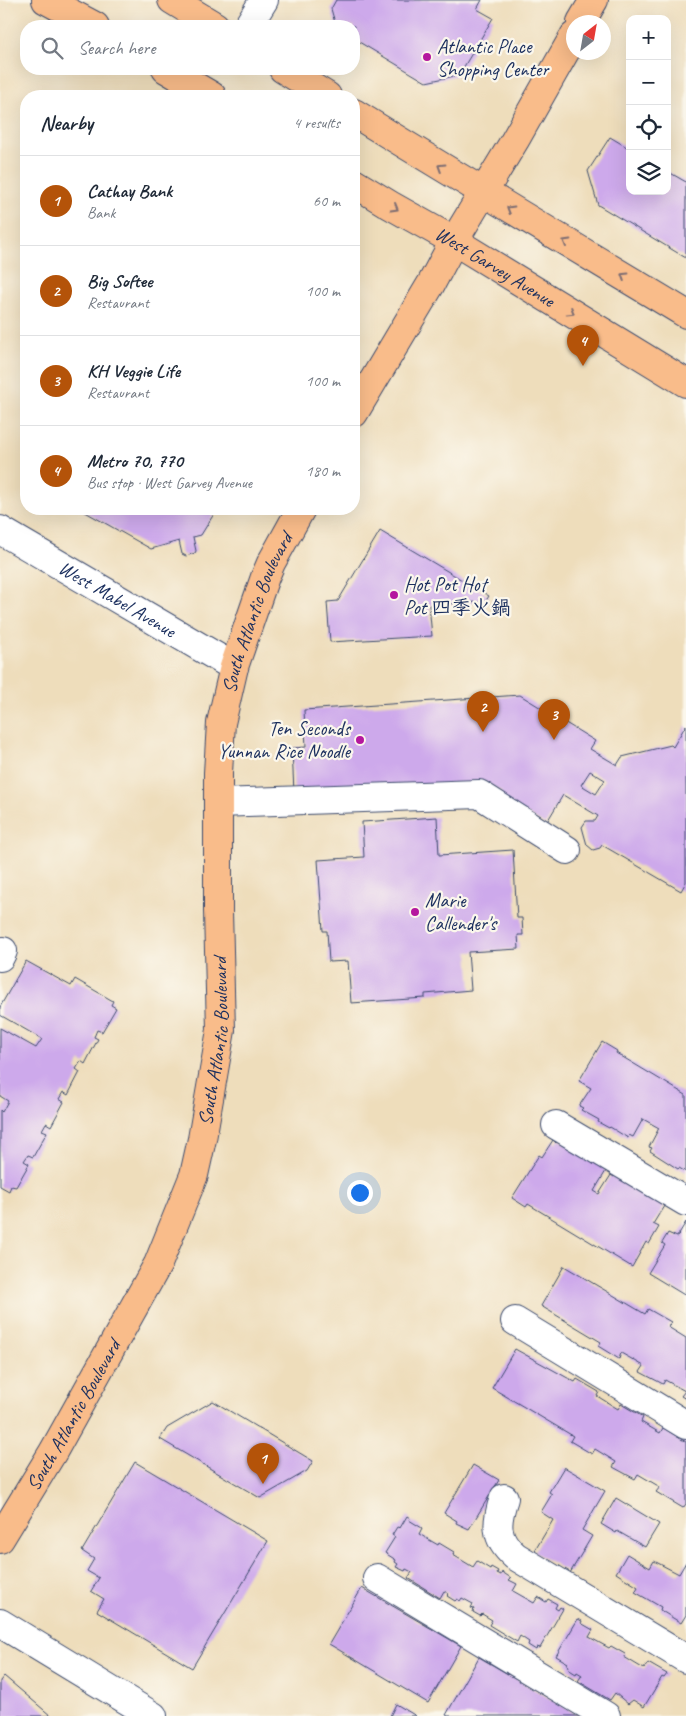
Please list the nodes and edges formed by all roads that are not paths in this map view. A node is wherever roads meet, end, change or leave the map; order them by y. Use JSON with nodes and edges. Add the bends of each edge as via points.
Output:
{"nodes":[{"id":1,"x":46,"y":0,"type":"edge"},
{"id":2,"x":172,"y":0,"type":"edge"},
{"id":3,"x":264,"y":0,"type":"edge"},
{"id":4,"x":594,"y":0,"type":"edge"},
{"id":5,"x":585,"y":15,"type":"edge"},
{"id":6,"x":84,"y":20,"type":"edge"},
{"id":7,"x":205,"y":20,"type":"edge"},
{"id":8,"x":252,"y":20,"type":"edge"},
{"id":9,"x":566,"y":50,"type":"edge"},
{"id":10,"x":176,"y":75,"type":"edge"},
{"id":11,"x":293,"y":75,"type":"edge"},
{"id":12,"x":202,"y":90,"type":"edge"},
{"id":13,"x":318,"y":90,"type":"edge"},
{"id":14,"x":360,"y":117,"type":"edge"},
{"id":15,"x":360,"y":187,"type":"edge"},
{"id":16,"x":483,"y":193,"type":"junction"},
{"id":17,"x":454,"y":241,"type":"junction"},
{"id":18,"x":686,"y":314,"type":"edge"},
{"id":19,"x":686,"y":384,"type":"edge"},
{"id":20,"x":360,"y":404,"type":"edge"},
{"id":21,"x":298,"y":515,"type":"edge"},
{"id":22,"x":0,"y":530,"type":"edge"},
{"id":23,"x":234,"y":667,"type":"junction"},
{"id":24,"x":218,"y":803,"type":"junction"},
{"id":25,"x":567,"y":850,"type":"dead end"},
{"id":26,"x":556,"y":1125,"type":"dead end"},
{"id":27,"x":686,"y":1202,"type":"edge"},
{"id":28,"x":515,"y":1322,"type":"dead end"},
{"id":29,"x":686,"y":1425,"type":"edge"},
{"id":30,"x":504,"y":1498,"type":"dead end"},
{"id":31,"x":0,"y":1539,"type":"edge"},
{"id":32,"x":377,"y":1578,"type":"dead end"},
{"id":33,"x":0,"y":1624,"type":"edge"},
{"id":34,"x":686,"y":1659,"type":"edge"},
{"id":35,"x":153,"y":1716,"type":"edge"},
{"id":36,"x":606,"y":1716,"type":"edge"}],
"edges":[{"from":1,"to":6,"type":"main road"},
{"from":2,"to":7,"type":"main road"},
{"from":3,"to":8,"type":"street"},
{"from":4,"to":5,"type":"main road"},
{"from":9,"to":16,"type":"main road"},
{"from":10,"to":12,"type":"main road"},
{"from":11,"to":13,"type":"main road"},
{"from":16,"to":14,"type":"main road","one_way":true},
{"from":15,"to":17,"type":"main road","name":"West Garvey Avenue","one_way":true},
{"from":16,"to":17,"type":"main road"},
{"from":18,"to":16,"type":"main road","one_way":true},
{"from":17,"to":19,"type":"main road","name":"West Garvey Avenue","one_way":true},
{"from":17,"to":20,"type":"main road"},
{"from":21,"to":23,"type":"main road","name":"South Atlantic Boulevard","via":[[271,563]]},
{"from":22,"to":23,"type":"street","name":"West Mabel Avenue"},
{"from":23,"to":24,"type":"main road","name":"South Atlantic Boulevard","via":[[221,724]]},
{"from":24,"to":25,"type":"street","via":[[479,794]]},
{"from":24,"to":31,"type":"main road","name":"South Atlantic Boulevard","via":[[221,1030],[194,1175],[158,1264],[53,1452]]},
{"from":26,"to":27,"type":"street"},
{"from":28,"to":29,"type":"street"},
{"from":30,"to":34,"type":"street","via":[[498,1516],[499,1534],[505,1548]]},
{"from":32,"to":36,"type":"street"},
{"from":33,"to":35,"type":"street"}]}
